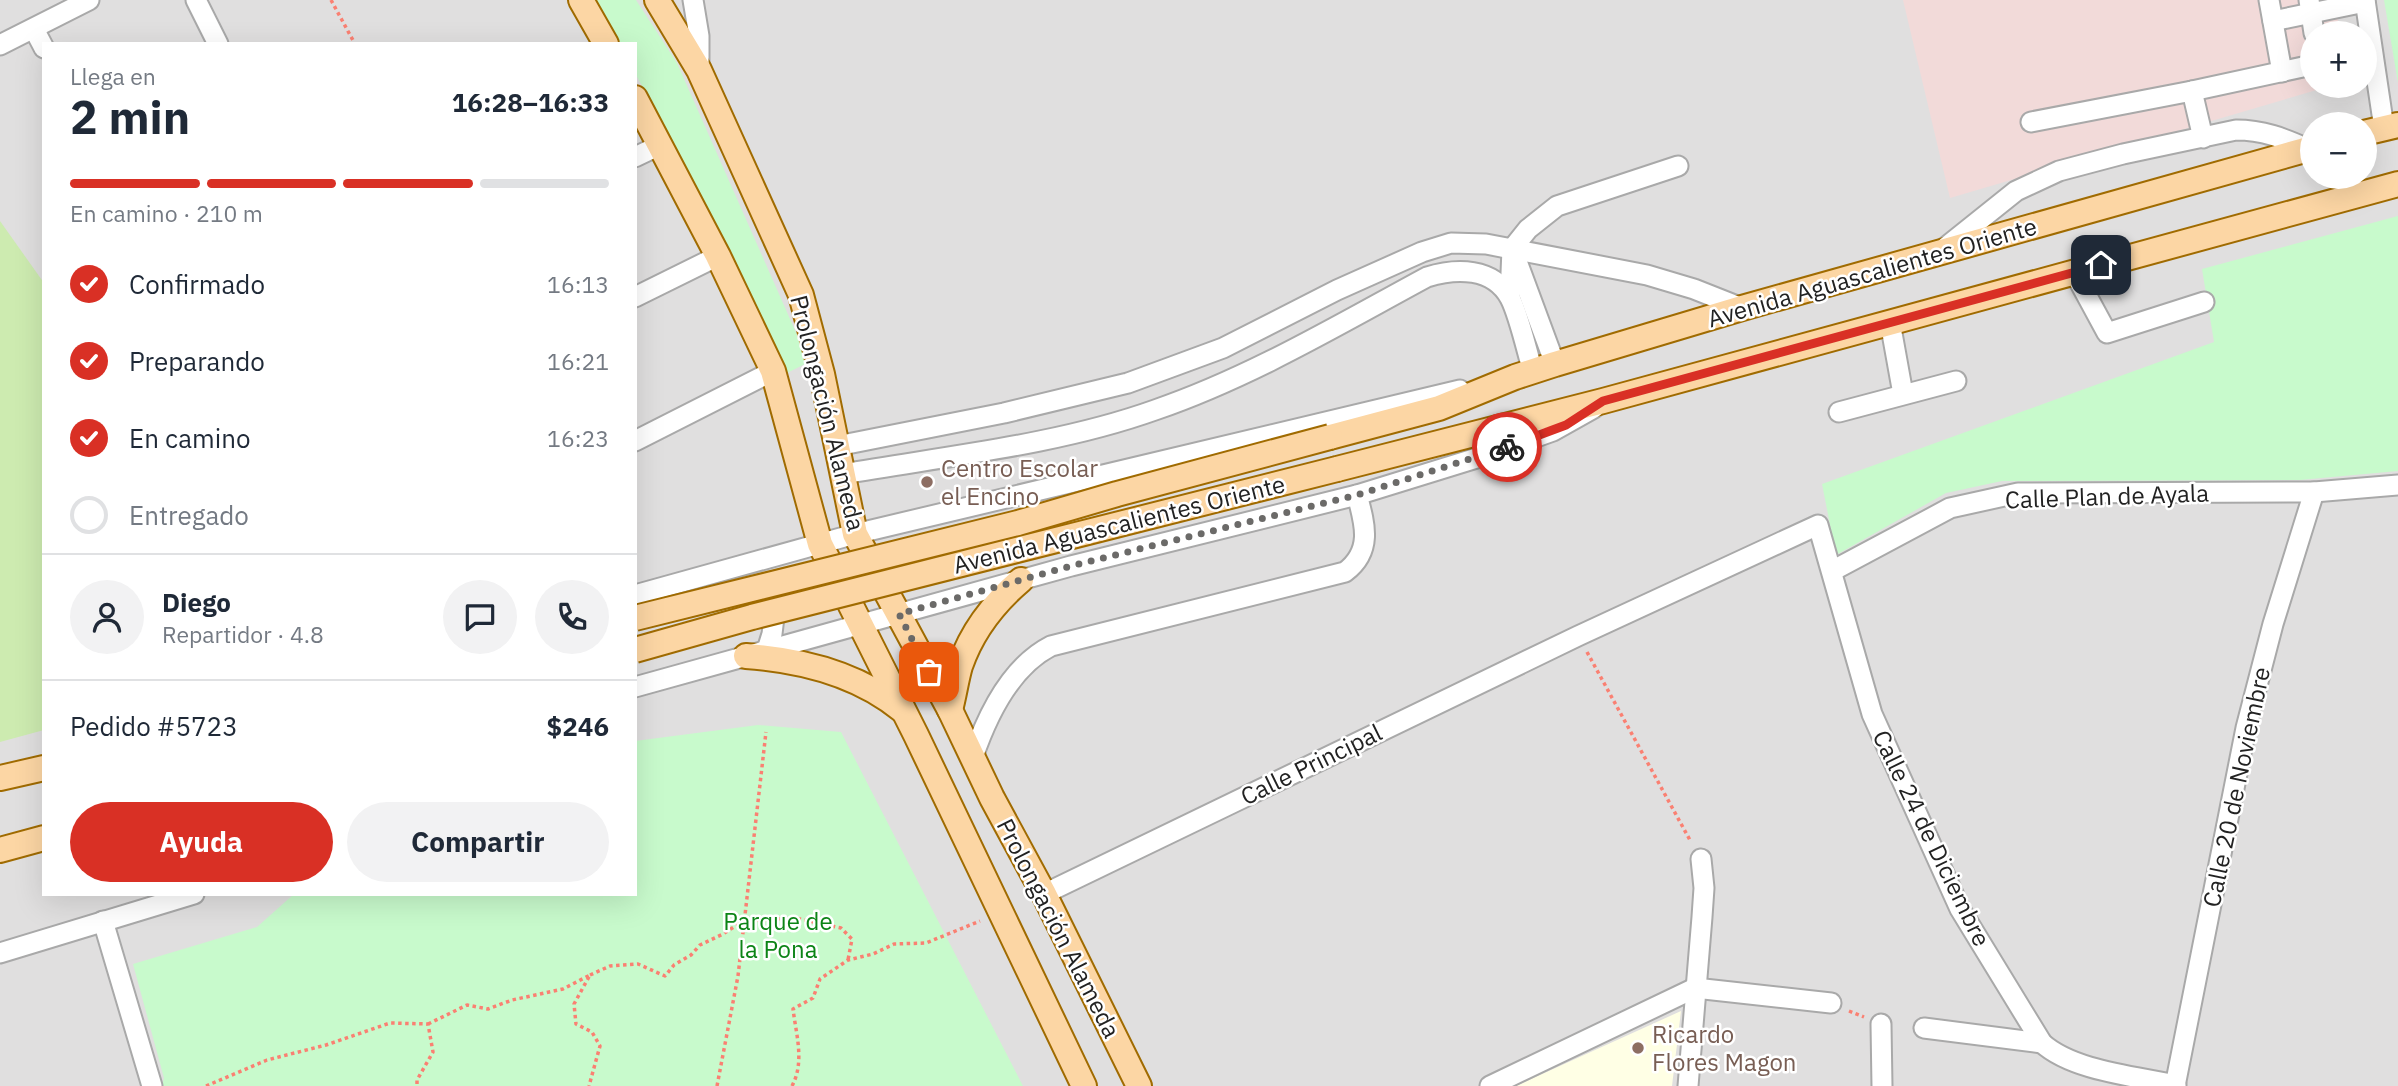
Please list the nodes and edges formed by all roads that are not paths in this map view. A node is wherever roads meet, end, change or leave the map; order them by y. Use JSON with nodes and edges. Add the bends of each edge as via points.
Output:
{"nodes":[{"id":1,"x":89,"y":0,"type":"edge"},
{"id":2,"x":196,"y":0,"type":"edge"},
{"id":3,"x":581,"y":0,"type":"edge"},
{"id":4,"x":657,"y":0,"type":"edge"},
{"id":5,"x":694,"y":0,"type":"edge"},
{"id":6,"x":2269,"y":0,"type":"edge"},
{"id":7,"x":2365,"y":1,"type":"edge"},
{"id":8,"x":2312,"y":16,"type":"edge"},
{"id":9,"x":2273,"y":21,"type":"junction"},
{"id":10,"x":34,"y":29,"type":"junction"},
{"id":11,"x":217,"y":42,"type":"edge"},
{"id":12,"x":605,"y":42,"type":"edge"},
{"id":13,"x":42,"y":44,"type":"edge"},
{"id":14,"x":0,"y":45,"type":"edge"},
{"id":15,"x":2300,"y":68,"type":"edge"},
{"id":16,"x":699,"y":70,"type":"junction"},
{"id":17,"x":2282,"y":72,"type":"junction"},
{"id":18,"x":2192,"y":91,"type":"junction"},
{"id":19,"x":637,"y":102,"type":"edge"},
{"id":20,"x":2031,"y":122,"type":"dead end"},
{"id":21,"x":2382,"y":129,"type":"edge"},
{"id":22,"x":2203,"y":138,"type":"junction"},
{"id":23,"x":2300,"y":144,"type":"edge"},
{"id":24,"x":660,"y":145,"type":"junction"},
{"id":25,"x":2300,"y":151,"type":"edge"},
{"id":26,"x":637,"y":156,"type":"edge"},
{"id":27,"x":1678,"y":166,"type":"dead end"},
{"id":28,"x":2398,"y":184,"type":"edge"},
{"id":29,"x":1466,"y":242,"type":"junction"},
{"id":30,"x":1512,"y":249,"type":"junction"},
{"id":31,"x":1938,"y":253,"type":"junction"},
{"id":32,"x":719,"y":256,"type":"junction"},
{"id":33,"x":1461,"y":270,"type":"junction"},
{"id":34,"x":2074,"y":272,"type":"junction"},
{"id":35,"x":1336,"y":290,"type":"junction"},
{"id":36,"x":637,"y":297,"type":"edge"},
{"id":37,"x":1510,"y":297,"type":"junction"},
{"id":38,"x":2204,"y":302,"type":"dead end"},
{"id":39,"x":1742,"y":308,"type":"junction"},
{"id":40,"x":1342,"y":322,"type":"junction"},
{"id":41,"x":1890,"y":322,"type":"junction"},
{"id":42,"x":773,"y":371,"type":"junction"},
{"id":43,"x":1535,"y":371,"type":"junction"},
{"id":44,"x":1956,"y":381,"type":"dead end"},
{"id":45,"x":1903,"y":394,"type":"junction"},
{"id":46,"x":1603,"y":401,"type":"junction"},
{"id":47,"x":1839,"y":412,"type":"dead end"},
{"id":48,"x":1004,"y":413,"type":"junction"},
{"id":49,"x":637,"y":440,"type":"edge"},
{"id":50,"x":837,"y":446,"type":"junction"},
{"id":51,"x":1009,"y":446,"type":"junction"},
{"id":52,"x":843,"y":474,"type":"junction"},
{"id":53,"x":2398,"y":485,"type":"edge"},
{"id":54,"x":2315,"y":492,"type":"junction"},
{"id":55,"x":1357,"y":495,"type":"junction"},
{"id":56,"x":899,"y":525,"type":"junction"},
{"id":57,"x":855,"y":534,"type":"junction"},
{"id":58,"x":820,"y":544,"type":"junction"},
{"id":59,"x":741,"y":565,"type":"junction"},
{"id":60,"x":1832,"y":571,"type":"junction"},
{"id":61,"x":1021,"y":580,"type":"junction"},
{"id":62,"x":637,"y":594,"type":"edge"},
{"id":63,"x":904,"y":613,"type":"junction"},
{"id":64,"x":637,"y":618,"type":"edge"},
{"id":65,"x":860,"y":625,"type":"junction"},
{"id":66,"x":1578,"y":636,"type":"joint"},
{"id":67,"x":637,"y":649,"type":"edge"},
{"id":68,"x":757,"y":653,"type":"junction"},
{"id":69,"x":637,"y":686,"type":"edge"},
{"id":70,"x":950,"y":710,"type":"junction"},
{"id":71,"x":904,"y":711,"type":"junction"},
{"id":72,"x":973,"y":757,"type":"junction"},
{"id":73,"x":42,"y":768,"type":"edge"},
{"id":74,"x":0,"y":778,"type":"edge"},
{"id":75,"x":42,"y":839,"type":"edge"},
{"id":76,"x":0,"y":850,"type":"edge"},
{"id":77,"x":1701,"y":859,"type":"road end"},
{"id":78,"x":1044,"y":894,"type":"junction"},
{"id":79,"x":188,"y":896,"type":"edge"},
{"id":80,"x":103,"y":922,"type":"junction"},
{"id":81,"x":0,"y":953,"type":"edge"},
{"id":82,"x":1695,"y":988,"type":"junction"},
{"id":83,"x":1830,"y":1003,"type":"dead end"},
{"id":84,"x":1881,"y":1024,"type":"dead end"},
{"id":85,"x":1924,"y":1028,"type":"dead end"},
{"id":86,"x":2042,"y":1043,"type":"junction"},
{"id":87,"x":152,"y":1086,"type":"edge"},
{"id":88,"x":1084,"y":1086,"type":"edge"},
{"id":89,"x":1139,"y":1086,"type":"edge"},
{"id":90,"x":1490,"y":1086,"type":"edge"},
{"id":91,"x":1688,"y":1086,"type":"edge"},
{"id":92,"x":1882,"y":1086,"type":"edge"},
{"id":93,"x":2176,"y":1086,"type":"edge"}],
"edges":[{"from":1,"to":10,"type":"street"},
{"from":2,"to":11,"type":"street"},
{"from":3,"to":12,"type":"main road"},
{"from":4,"to":16,"type":"main road","name":"Prolongación Alameda"},
{"from":5,"to":16,"type":"street"},
{"from":6,"to":9,"type":"street"},
{"from":7,"to":8,"type":"street"},
{"from":7,"to":21,"type":"street"},
{"from":8,"to":9,"type":"street"},
{"from":9,"to":17,"type":"street"},
{"from":10,"to":13,"type":"street"},
{"from":10,"to":14,"type":"street"},
{"from":15,"to":17,"type":"street"},
{"from":16,"to":50,"type":"main road","name":"Prolongación Alameda","via":[[801,295]]},
{"from":17,"to":18,"type":"street"},
{"from":18,"to":20,"type":"street"},
{"from":18,"to":22,"type":"street"},
{"from":19,"to":24,"type":"main road","name":"Prolongación Alameda"},
{"from":22,"to":23,"type":"street","via":[[2254,130]]},
{"from":22,"to":31,"type":"street","via":[[2059,171],[2016,191]]},
{"from":24,"to":26,"type":"street"},
{"from":24,"to":32,"type":"main road","name":"Prolongación Alameda"},
{"from":25,"to":31,"type":"main road","name":"Avenida Aguascalientes Oriente"},
{"from":27,"to":30,"type":"street","via":[[1557,206]]},
{"from":28,"to":34,"type":"main road","name":"Avenida Aguascalientes Oriente"},
{"from":29,"to":30,"type":"street"},
{"from":29,"to":33,"type":"street"},
{"from":29,"to":35,"type":"street","via":[[1436,246]]},
{"from":30,"to":37,"type":"street"},
{"from":30,"to":39,"type":"street","via":[[1647,275]]},
{"from":30,"to":43,"type":"street"},
{"from":31,"to":39,"type":"main road","name":"Avenida Aguascalientes Oriente"},
{"from":32,"to":36,"type":"street"},
{"from":32,"to":42,"type":"main road","name":"Prolongación Alameda"},
{"from":33,"to":37,"type":"street","via":[[1493,280]]},
{"from":33,"to":40,"type":"street","via":[[1427,277]]},
{"from":34,"to":38,"type":"street","via":[[2107,333]]},
{"from":34,"to":41,"type":"main road","name":"Avenida Aguascalientes Oriente"},
{"from":35,"to":40,"type":"street"},
{"from":35,"to":48,"type":"street","via":[[1223,348],[1128,383]]},
{"from":37,"to":43,"type":"street"},
{"from":39,"to":43,"type":"main road","name":"Avenida Aguascalientes Oriente"},
{"from":40,"to":51,"type":"street","via":[[1229,382],[1154,411]]},
{"from":41,"to":45,"type":"street"},
{"from":41,"to":46,"type":"main road","name":"Avenida Aguascalientes Oriente"},
{"from":42,"to":49,"type":"street"},
{"from":42,"to":58,"type":"main road","name":"Prolongación Alameda"},
{"from":43,"to":56,"type":"street","name":"Avenida Aguascalientes Oriente"},
{"from":43,"to":64,"type":"main road","name":"Avenida Aguascalientes Oriente","bridge":true,"via":[[1439,408],[1330,438],[1018,523]]},
{"from":44,"to":45,"type":"street"},
{"from":45,"to":47,"type":"street"},
{"from":46,"to":55,"type":"street","name":"Avenida Aguascalientes Oriente","via":[[1553,431]]},
{"from":46,"to":67,"type":"main road","name":"Avenida Aguascalientes Oriente","bridge":true},
{"from":48,"to":50,"type":"street"},
{"from":48,"to":51,"type":"street"},
{"from":50,"to":52,"type":"main road","name":"Prolongación Alameda"},
{"from":51,"to":52,"type":"street"},
{"from":52,"to":57,"type":"main road","name":"Prolongación Alameda"},
{"from":53,"to":54,"type":"street","name":"Calle Plan de Ayala"},
{"from":54,"to":60,"type":"street","name":"Calle Plan de Ayala","via":[[2018,493],[1950,508]]},
{"from":54,"to":93,"type":"street","name":"Calle 20 de Noviembre","via":[[2246,728]]},
{"from":55,"to":61,"type":"street","name":"Avenida Aguascalientes Oriente"},
{"from":55,"to":72,"type":"street","via":[[1366,539],[1359,558],[1345,572],[1051,646],[1028,660],[1012,680]]},
{"from":56,"to":57,"type":"street","name":"Avenida Aguascalientes Oriente"},
{"from":56,"to":63,"type":"street","via":[[887,547],[886,572]]},
{"from":57,"to":58,"type":"street","name":"Avenida Aguascalientes Oriente"},
{"from":57,"to":63,"type":"main road","name":"Prolongación Alameda"},
{"from":58,"to":59,"type":"street","name":"Avenida Aguascalientes Oriente"},
{"from":58,"to":65,"type":"main road","name":"Prolongación Alameda"},
{"from":59,"to":62,"type":"street","name":"Avenida Aguascalientes Oriente"},
{"from":59,"to":68,"type":"street","via":[[758,574],[776,597],[772,634]]},
{"from":60,"to":66,"type":"street","name":"Calle 24 de Diciembre","via":[[1818,525]]},
{"from":60,"to":86,"type":"street","name":"Calle 24 de Diciembre","via":[[1872,714],[1960,909]]},
{"from":61,"to":63,"type":"street","name":"Avenida Aguascalientes Oriente"},
{"from":61,"to":70,"type":"main road","via":[[976,632],[961,664]]},
{"from":63,"to":65,"type":"street","name":"Avenida Aguascalientes Oriente"},
{"from":63,"to":70,"type":"main road","name":"Prolongación Alameda"},
{"from":65,"to":68,"type":"street","name":"Avenida Aguascalientes Oriente"},
{"from":65,"to":71,"type":"main road","name":"Prolongación Alameda"},
{"from":66,"to":78,"type":"street","name":"Calle Principal"},
{"from":68,"to":69,"type":"street","name":"Avenida Aguascalientes Oriente"},
{"from":68,"to":71,"type":"main road","via":[[840,675]]},
{"from":70,"to":72,"type":"main road","name":"Prolongación Alameda"},
{"from":71,"to":88,"type":"main road","name":"Prolongación Alameda"},
{"from":72,"to":78,"type":"main road","name":"Prolongación Alameda"},
{"from":73,"to":74,"type":"main road"},
{"from":75,"to":76,"type":"main road"},
{"from":77,"to":82,"type":"street","via":[[1704,888]]},
{"from":78,"to":89,"type":"main road","name":"Prolongación Alameda"},
{"from":79,"to":80,"type":"street"},
{"from":80,"to":81,"type":"street"},
{"from":80,"to":87,"type":"street"},
{"from":82,"to":83,"type":"street"},
{"from":82,"to":90,"type":"street"},
{"from":82,"to":91,"type":"street"},
{"from":84,"to":92,"type":"street"},
{"from":85,"to":86,"type":"street"},
{"from":86,"to":93,"type":"street","name":"Calle 24 de Diciembre","via":[[2073,1063]]}]}
